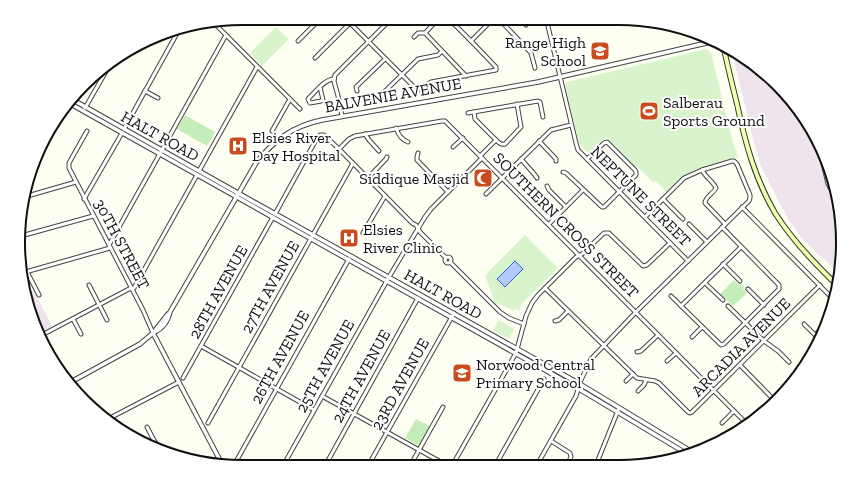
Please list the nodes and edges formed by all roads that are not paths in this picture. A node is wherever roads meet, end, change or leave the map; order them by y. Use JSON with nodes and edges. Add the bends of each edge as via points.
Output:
{"nodes":[{"id":1,"x":314,"y":25,"type":"edge"},
{"id":2,"x":348,"y":25,"type":"edge"},
{"id":3,"x":352,"y":25,"type":"edge"},
{"id":4,"x":385,"y":25,"type":"edge"},
{"id":5,"x":432,"y":25,"type":"edge"},
{"id":6,"x":455,"y":25,"type":"edge"},
{"id":7,"x":487,"y":25,"type":"edge"},
{"id":8,"x":505,"y":25,"type":"edge"},
{"id":9,"x":548,"y":25,"type":"edge"},
{"id":10,"x":218,"y":26,"type":"edge"},
{"id":11,"x":425,"y":33,"type":"junction"},
{"id":12,"x":226,"y":35,"type":"junction"},
{"id":13,"x":176,"y":36,"type":"edge"},
{"id":14,"x":414,"y":37,"type":"dead end"},
{"id":15,"x":298,"y":41,"type":"dead end"},
{"id":16,"x":471,"y":41,"type":"junction"},
{"id":17,"x":368,"y":42,"type":"junction"},
{"id":18,"x":705,"y":43,"type":"edge"},
{"id":19,"x":442,"y":52,"type":"junction"},
{"id":20,"x":724,"y":52,"type":"edge"},
{"id":21,"x":315,"y":58,"type":"dead end"},
{"id":22,"x":385,"y":59,"type":"junction"},
{"id":23,"x":257,"y":67,"type":"junction"},
{"id":24,"x":535,"y":68,"type":"dead end"},
{"id":25,"x":104,"y":75,"type":"edge"},
{"id":26,"x":402,"y":75,"type":"junction"},
{"id":27,"x":466,"y":76,"type":"junction"},
{"id":28,"x":560,"y":77,"type":"junction"},
{"id":29,"x":334,"y":79,"type":"junction"},
{"id":30,"x":320,"y":87,"type":"junction"},
{"id":31,"x":145,"y":91,"type":"junction"},
{"id":32,"x":357,"y":91,"type":"dead end"},
{"id":33,"x":158,"y":98,"type":"dead end"},
{"id":34,"x":290,"y":99,"type":"junction"},
{"id":35,"x":377,"y":99,"type":"dead end"},
{"id":36,"x":77,"y":102,"type":"edge"},
{"id":37,"x":517,"y":104,"type":"junction"},
{"id":38,"x":74,"y":105,"type":"edge"},
{"id":39,"x":86,"y":107,"type":"junction"},
{"id":40,"x":300,"y":109,"type":"dead end"},
{"id":41,"x":84,"y":111,"type":"junction"},
{"id":42,"x":474,"y":112,"type":"junction"},
{"id":43,"x":468,"y":113,"type":"dead end"},
{"id":44,"x":342,"y":116,"type":"junction"},
{"id":45,"x":543,"y":117,"type":"dead end"},
{"id":46,"x":571,"y":125,"type":"junction"},
{"id":47,"x":396,"y":128,"type":"junction"},
{"id":48,"x":87,"y":131,"type":"dead end"},
{"id":49,"x":123,"y":131,"type":"junction"},
{"id":50,"x":272,"y":131,"type":"dead end"},
{"id":51,"x":365,"y":134,"type":"junction"},
{"id":52,"x":462,"y":138,"type":"junction"},
{"id":53,"x":496,"y":140,"type":"junction"},
{"id":54,"x":539,"y":141,"type":"junction"},
{"id":55,"x":408,"y":142,"type":"dead end"},
{"id":56,"x":453,"y":147,"type":"dead end"},
{"id":57,"x":339,"y":149,"type":"junction"},
{"id":58,"x":379,"y":151,"type":"dead end"},
{"id":59,"x":161,"y":152,"type":"junction"},
{"id":60,"x":418,"y":153,"type":"dead end"},
{"id":61,"x":387,"y":157,"type":"dead end"},
{"id":62,"x":481,"y":157,"type":"junction"},
{"id":63,"x":520,"y":159,"type":"junction"},
{"id":64,"x":587,"y":159,"type":"junction"},
{"id":65,"x":556,"y":161,"type":"dead end"},
{"id":66,"x":353,"y":163,"type":"junction"},
{"id":67,"x":702,"y":170,"type":"junction"},
{"id":68,"x":562,"y":172,"type":"dead end"},
{"id":69,"x":198,"y":173,"type":"junction"},
{"id":70,"x":368,"y":178,"type":"junction"},
{"id":71,"x":502,"y":178,"type":"junction"},
{"id":72,"x":537,"y":178,"type":"dead end"},
{"id":73,"x":76,"y":182,"type":"junction"},
{"id":74,"x":547,"y":186,"type":"dead end"},
{"id":75,"x":583,"y":190,"type":"junction"},
{"id":76,"x":619,"y":191,"type":"junction"},
{"id":77,"x":448,"y":192,"type":"junction"},
{"id":78,"x":486,"y":194,"type":"dead end"},
{"id":79,"x":30,"y":195,"type":"edge"},
{"id":80,"x":237,"y":195,"type":"junction"},
{"id":81,"x":385,"y":196,"type":"junction"},
{"id":82,"x":84,"y":199,"type":"junction"},
{"id":83,"x":663,"y":199,"type":"junction"},
{"id":84,"x":566,"y":207,"type":"junction"},
{"id":85,"x":742,"y":207,"type":"junction"},
{"id":86,"x":93,"y":216,"type":"junction"},
{"id":87,"x":274,"y":216,"type":"junction"},
{"id":88,"x":645,"y":217,"type":"junction"},
{"id":89,"x":683,"y":219,"type":"dead end"},
{"id":90,"x":549,"y":224,"type":"junction"},
{"id":91,"x":689,"y":224,"type":"dead end"},
{"id":92,"x":723,"y":226,"type":"junction"},
{"id":93,"x":418,"y":228,"type":"junction"},
{"id":94,"x":363,"y":233,"type":"dead end"},
{"id":95,"x":25,"y":235,"type":"edge"},
{"id":96,"x":312,"y":236,"type":"junction"},
{"id":97,"x":707,"y":242,"type":"junction"},
{"id":98,"x":670,"y":243,"type":"junction"},
{"id":99,"x":109,"y":247,"type":"junction"},
{"id":100,"x":741,"y":247,"type":"junction"},
{"id":101,"x":579,"y":255,"type":"junction"},
{"id":102,"x":349,"y":259,"type":"junction"},
{"id":103,"x":688,"y":261,"type":"junction"},
{"id":104,"x":724,"y":264,"type":"junction"},
{"id":105,"x":821,"y":269,"type":"junction"},
{"id":106,"x":27,"y":272,"type":"joint"},
{"id":107,"x":833,"y":278,"type":"edge"},
{"id":108,"x":388,"y":279,"type":"junction"},
{"id":109,"x":740,"y":281,"type":"dead end"},
{"id":110,"x":833,"y":281,"type":"edge"},
{"id":111,"x":705,"y":283,"type":"junction"},
{"id":112,"x":89,"y":285,"type":"dead end"},
{"id":113,"x":820,"y":286,"type":"junction"},
{"id":114,"x":545,"y":288,"type":"junction"},
{"id":115,"x":131,"y":289,"type":"junction"},
{"id":116,"x":748,"y":289,"type":"dead end"},
{"id":117,"x":39,"y":295,"type":"dead end"},
{"id":118,"x":670,"y":296,"type":"dead end"},
{"id":119,"x":830,"y":296,"type":"edge"},
{"id":120,"x":418,"y":298,"type":"junction"},
{"id":121,"x":723,"y":300,"type":"dead end"},
{"id":122,"x":100,"y":305,"type":"junction"},
{"id":123,"x":764,"y":305,"type":"junction"},
{"id":124,"x":681,"y":306,"type":"junction"},
{"id":125,"x":728,"y":306,"type":"dead end"},
{"id":126,"x":568,"y":311,"type":"junction"},
{"id":127,"x":636,"y":312,"type":"junction"},
{"id":128,"x":452,"y":315,"type":"junction"},
{"id":129,"x":73,"y":319,"type":"junction"},
{"id":130,"x":107,"y":320,"type":"dead end"},
{"id":131,"x":555,"y":321,"type":"dead end"},
{"id":132,"x":746,"y":323,"type":"junction"},
{"id":133,"x":524,"y":324,"type":"junction"},
{"id":134,"x":804,"y":324,"type":"dead end"},
{"id":135,"x":702,"y":327,"type":"junction"},
{"id":136,"x":45,"y":333,"type":"edge"},
{"id":137,"x":153,"y":333,"type":"junction"},
{"id":138,"x":81,"y":334,"type":"dead end"},
{"id":139,"x":816,"y":334,"type":"edge"},
{"id":140,"x":658,"y":335,"type":"junction"},
{"id":141,"x":692,"y":337,"type":"dead end"},
{"id":142,"x":764,"y":341,"type":"junction"},
{"id":143,"x":604,"y":345,"type":"junction"},
{"id":144,"x":201,"y":346,"type":"junction"},
{"id":145,"x":516,"y":351,"type":"junction"},
{"id":146,"x":637,"y":352,"type":"dead end"},
{"id":147,"x":676,"y":353,"type":"junction"},
{"id":148,"x":667,"y":362,"type":"dead end"},
{"id":149,"x":789,"y":362,"type":"dead end"},
{"id":150,"x":740,"y":365,"type":"junction"},
{"id":151,"x":239,"y":367,"type":"junction"},
{"id":152,"x":633,"y":374,"type":"junction"},
{"id":153,"x":183,"y":378,"type":"dead end"},
{"id":154,"x":544,"y":379,"type":"dead end"},
{"id":155,"x":74,"y":380,"type":"edge"},
{"id":156,"x":646,"y":380,"type":"junction"},
{"id":157,"x":626,"y":381,"type":"dead end"},
{"id":158,"x":179,"y":382,"type":"junction"},
{"id":159,"x":580,"y":386,"type":"junction"},
{"id":160,"x":276,"y":389,"type":"junction"},
{"id":161,"x":714,"y":390,"type":"junction"},
{"id":162,"x":638,"y":391,"type":"dead end"},
{"id":163,"x":322,"y":396,"type":"junction"},
{"id":164,"x":771,"y":397,"type":"edge"},
{"id":165,"x":443,"y":407,"type":"dead end"},
{"id":166,"x":314,"y":410,"type":"junction"},
{"id":167,"x":618,"y":410,"type":"junction"},
{"id":168,"x":734,"y":411,"type":"junction"},
{"id":169,"x":354,"y":414,"type":"junction"},
{"id":170,"x":112,"y":417,"type":"edge"},
{"id":171,"x":743,"y":420,"type":"edge"},
{"id":172,"x":208,"y":423,"type":"dead end"},
{"id":173,"x":722,"y":423,"type":"dead end"},
{"id":174,"x":147,"y":427,"type":"dead end"},
{"id":175,"x":387,"y":432,"type":"junction"},
{"id":176,"x":551,"y":441,"type":"junction"},
{"id":177,"x":155,"y":442,"type":"edge"},
{"id":178,"x":686,"y":449,"type":"edge"},
{"id":179,"x":419,"y":450,"type":"junction"},
{"id":180,"x":682,"y":450,"type":"edge"},
{"id":181,"x":219,"y":459,"type":"edge"},
{"id":182,"x":236,"y":460,"type":"edge"},
{"id":183,"x":286,"y":460,"type":"edge"},
{"id":184,"x":328,"y":460,"type":"edge"},
{"id":185,"x":371,"y":460,"type":"edge"},
{"id":186,"x":413,"y":460,"type":"edge"},
{"id":187,"x":437,"y":460,"type":"edge"},
{"id":188,"x":455,"y":460,"type":"edge"},
{"id":189,"x":498,"y":460,"type":"edge"},
{"id":190,"x":540,"y":460,"type":"edge"},
{"id":191,"x":569,"y":460,"type":"edge"},
{"id":192,"x":598,"y":460,"type":"edge"}],
"edges":[{"from":1,"to":15,"type":"street"},
{"from":2,"to":21,"type":"street"},
{"from":3,"to":17,"type":"street"},
{"from":4,"to":17,"type":"street"},
{"from":5,"to":11,"type":"street"},
{"from":6,"to":16,"type":"street"},
{"from":7,"to":16,"type":"street"},
{"from":8,"to":24,"type":"street","via":[[531,53]]},
{"from":9,"to":28,"type":"street","name":"NEPTUNE STREET"},
{"from":10,"to":12,"type":"street"},
{"from":11,"to":14,"type":"street","via":[[418,33]]},
{"from":11,"to":19,"type":"street"},
{"from":12,"to":23,"type":"street"},
{"from":12,"to":59,"type":"street"},
{"from":13,"to":31,"type":"street"},
{"from":16,"to":27,"type":"street","via":[[496,69]]},
{"from":17,"to":22,"type":"street"},
{"from":17,"to":29,"type":"street"},
{"from":18,"to":28,"type":"street","name":"BALVENIE AVENUE"},
{"from":19,"to":26,"type":"street","via":[[418,59]]},
{"from":19,"to":27,"type":"street"},
{"from":20,"to":105,"type":"main road","via":[[746,144],[768,200],[800,247]]},
{"from":22,"to":26,"type":"street"},
{"from":22,"to":32,"type":"street","via":[[356,87]]},
{"from":23,"to":34,"type":"street"},
{"from":23,"to":69,"type":"street"},
{"from":25,"to":39,"type":"street"},
{"from":26,"to":27,"type":"street","via":[[419,90],[430,83]]},
{"from":26,"to":35,"type":"street"},
{"from":28,"to":44,"type":"street","name":"BALVENIE AVENUE"},
{"from":28,"to":46,"type":"street","name":"NEPTUNE STREET"},
{"from":29,"to":30,"type":"street","via":[[327,80]]},
{"from":29,"to":44,"type":"street"},
{"from":30,"to":30,"type":"street","via":[[308,98],[310,103],[323,100]]},
{"from":31,"to":33,"type":"street"},
{"from":31,"to":49,"type":"street"},
{"from":34,"to":40,"type":"street"},
{"from":34,"to":50,"type":"street"},
{"from":36,"to":39,"type":"street","name":"HALT ROAD"},
{"from":37,"to":42,"type":"street"},
{"from":37,"to":45,"type":"street","via":[[540,102]]},
{"from":37,"to":53,"type":"street","via":[[521,127],[505,144],[499,144]]},
{"from":38,"to":41,"type":"street","name":"HALT ROAD"},
{"from":39,"to":41,"type":"street"},
{"from":39,"to":49,"type":"street","name":"HALT ROAD"},
{"from":41,"to":49,"type":"street","name":"HALT ROAD"},
{"from":42,"to":43,"type":"street"},
{"from":42,"to":53,"type":"street","via":[[475,119]]},
{"from":44,"to":80,"type":"street","name":"BALVENIE AVENUE","via":[[309,123],[278,139],[264,152]]},
{"from":46,"to":54,"type":"street","via":[[550,130]]},
{"from":46,"to":64,"type":"street","name":"NEPTUNE STREET","via":[[577,148]]},
{"from":47,"to":51,"type":"street","name":"SOUTHERN CROSS STREET"},
{"from":47,"to":52,"type":"street","name":"SOUTHERN CROSS STREET","via":[[446,121]]},
{"from":47,"to":55,"type":"street","via":[[397,133]]},
{"from":48,"to":73,"type":"street","name":"30TH STREET","via":[[68,166]]},
{"from":49,"to":59,"type":"street","name":"HALT ROAD"},
{"from":49,"to":82,"type":"street"},
{"from":51,"to":57,"type":"street","name":"SOUTHERN CROSS STREET","via":[[352,137]]},
{"from":51,"to":58,"type":"street"},
{"from":52,"to":56,"type":"street"},
{"from":52,"to":62,"type":"street","name":"SOUTHERN CROSS STREET"},
{"from":53,"to":62,"type":"street","name":"25TH AVENUE"},
{"from":54,"to":63,"type":"street"},
{"from":54,"to":65,"type":"street"},
{"from":57,"to":66,"type":"street"},
{"from":57,"to":87,"type":"street","name":"28TH AVENUE","via":[[326,136],[320,135],[317,138]]},
{"from":59,"to":69,"type":"street","name":"HALT ROAD"},
{"from":59,"to":99,"type":"street"},
{"from":60,"to":77,"type":"street","via":[[417,160]]},
{"from":61,"to":70,"type":"street"},
{"from":62,"to":71,"type":"street","name":"SOUTHERN CROSS STREET"},
{"from":62,"to":77,"type":"street","name":"25TH AVENUE"},
{"from":63,"to":71,"type":"street"},
{"from":63,"to":72,"type":"street"},
{"from":64,"to":76,"type":"street","name":"NEPTUNE STREET"},
{"from":64,"to":76,"type":"street","via":[[604,142],[609,143],[636,172]]},
{"from":66,"to":70,"type":"street"},
{"from":66,"to":96,"type":"street","name":"27TH AVENUE"},
{"from":67,"to":83,"type":"street","via":[[682,180]]},
{"from":67,"to":85,"type":"street","via":[[732,161],[736,163],[750,197]]},
{"from":67,"to":92,"type":"street","via":[[716,188],[705,203]]},
{"from":68,"to":75,"type":"street"},
{"from":69,"to":80,"type":"street","name":"HALT ROAD"},
{"from":69,"to":115,"type":"street","via":[[134,288]]},
{"from":70,"to":81,"type":"street"},
{"from":71,"to":78,"type":"street"},
{"from":71,"to":90,"type":"street","name":"SOUTHERN CROSS STREET"},
{"from":73,"to":79,"type":"street"},
{"from":73,"to":82,"type":"street","name":"30TH STREET"},
{"from":74,"to":84,"type":"street"},
{"from":75,"to":76,"type":"street","via":[[600,207],[604,207]]},
{"from":75,"to":84,"type":"street"},
{"from":76,"to":88,"type":"street","name":"NEPTUNE STREET"},
{"from":77,"to":93,"type":"street","name":"25TH AVENUE"},
{"from":80,"to":87,"type":"street","name":"HALT ROAD"},
{"from":80,"to":137,"type":"street","name":"BALVENIE AVENUE","via":[[168,319]]},
{"from":81,"to":93,"type":"street"},
{"from":81,"to":94,"type":"street"},
{"from":82,"to":86,"type":"street","name":"30TH STREET"},
{"from":83,"to":88,"type":"street"},
{"from":83,"to":89,"type":"street"},
{"from":84,"to":90,"type":"street"},
{"from":85,"to":92,"type":"street"},
{"from":85,"to":113,"type":"street"},
{"from":86,"to":95,"type":"street"},
{"from":86,"to":99,"type":"street","name":"30TH STREET"},
{"from":87,"to":96,"type":"street","name":"HALT ROAD"},
{"from":87,"to":144,"type":"street","name":"28TH AVENUE"},
{"from":88,"to":98,"type":"street","name":"NEPTUNE STREET"},
{"from":90,"to":101,"type":"street","name":"SOUTHERN CROSS STREET"},
{"from":91,"to":97,"type":"street"},
{"from":92,"to":97,"type":"street"},
{"from":92,"to":100,"type":"street"},
{"from":93,"to":108,"type":"street","name":"25TH AVENUE"},
{"from":93,"to":133,"type":"street","via":[[500,312]]},
{"from":96,"to":102,"type":"street","name":"HALT ROAD"},
{"from":96,"to":108,"type":"street","name":"HALT ROAD"},
{"from":96,"to":151,"type":"street","name":"27TH AVENUE"},
{"from":97,"to":103,"type":"street"},
{"from":98,"to":101,"type":"street","via":[[644,266],[606,232]]},
{"from":98,"to":103,"type":"street","name":"NEPTUNE STREET"},
{"from":99,"to":106,"type":"street"},
{"from":99,"to":115,"type":"street","name":"30TH STREET"},
{"from":100,"to":104,"type":"street"},
{"from":100,"to":123,"type":"street","via":[[780,286]]},
{"from":101,"to":114,"type":"street"},
{"from":101,"to":127,"type":"street","name":"SOUTHERN CROSS STREET"},
{"from":102,"to":108,"type":"street","name":"HALT ROAD"},
{"from":102,"to":160,"type":"street","name":"26TH AVENUE"},
{"from":103,"to":127,"type":"street"},
{"from":104,"to":109,"type":"street"},
{"from":104,"to":111,"type":"street"},
{"from":105,"to":107,"type":"main road"},
{"from":105,"to":110,"type":"main road"},
{"from":106,"to":117,"type":"street"},
{"from":108,"to":120,"type":"street","name":"HALT ROAD"},
{"from":108,"to":128,"type":"street","name":"HALT ROAD"},
{"from":108,"to":163,"type":"street","name":"25TH AVENUE"},
{"from":111,"to":121,"type":"street"},
{"from":111,"to":124,"type":"street"},
{"from":112,"to":122,"type":"street"},
{"from":113,"to":119,"type":"street"},
{"from":113,"to":142,"type":"street","name":"ARCADIA AVENUE"},
{"from":114,"to":126,"type":"street","name":"ARCADIA AVENUE"},
{"from":114,"to":133,"type":"street","via":[[532,302]]},
{"from":115,"to":122,"type":"street"},
{"from":115,"to":137,"type":"street","name":"30TH STREET"},
{"from":116,"to":123,"type":"street"},
{"from":118,"to":124,"type":"street"},
{"from":120,"to":128,"type":"street","name":"HALT ROAD"},
{"from":120,"to":169,"type":"street","name":"24TH AVENUE"},
{"from":122,"to":129,"type":"street"},
{"from":122,"to":130,"type":"street"},
{"from":123,"to":132,"type":"street"},
{"from":124,"to":135,"type":"street"},
{"from":125,"to":132,"type":"street"},
{"from":126,"to":131,"type":"street","via":[[560,320]]},
{"from":126,"to":143,"type":"street","name":"ARCADIA AVENUE"},
{"from":127,"to":140,"type":"street","name":"SOUTHERN CROSS STREET"},
{"from":127,"to":143,"type":"street"},
{"from":128,"to":145,"type":"street","name":"HALT ROAD"},
{"from":128,"to":175,"type":"street","name":"23RD AVENUE"},
{"from":129,"to":136,"type":"street"},
{"from":129,"to":138,"type":"street"},
{"from":132,"to":135,"type":"street","via":[[721,345]]},
{"from":132,"to":142,"type":"street"},
{"from":133,"to":145,"type":"street"},
{"from":134,"to":139,"type":"street"},
{"from":135,"to":141,"type":"street"},
{"from":137,"to":155,"type":"street","name":"BALVENIE AVENUE","via":[[134,348]]},
{"from":137,"to":158,"type":"street"},
{"from":140,"to":146,"type":"street"},
{"from":140,"to":147,"type":"street","name":"SOUTHERN CROSS STREET"},
{"from":142,"to":149,"type":"street"},
{"from":142,"to":150,"type":"street","name":"ARCADIA AVENUE"},
{"from":143,"to":152,"type":"street","name":"ARCADIA AVENUE"},
{"from":143,"to":159,"type":"street","via":[[591,359]]},
{"from":144,"to":151,"type":"street"},
{"from":144,"to":153,"type":"street","name":"28TH AVENUE"},
{"from":145,"to":159,"type":"street","name":"HALT ROAD"},
{"from":145,"to":188,"type":"street"},
{"from":147,"to":148,"type":"street"},
{"from":147,"to":161,"type":"street","name":"SOUTHERN CROSS STREET"},
{"from":150,"to":161,"type":"street","name":"ARCADIA AVENUE"},
{"from":150,"to":164,"type":"street"},
{"from":151,"to":160,"type":"street"},
{"from":151,"to":172,"type":"street","name":"27TH AVENUE"},
{"from":152,"to":156,"type":"street","name":"ARCADIA AVENUE"},
{"from":152,"to":157,"type":"street"},
{"from":154,"to":189,"type":"street"},
{"from":156,"to":161,"type":"street","name":"ARCADIA AVENUE","via":[[658,383],[689,413]]},
{"from":156,"to":162,"type":"street"},
{"from":158,"to":170,"type":"street"},
{"from":158,"to":181,"type":"street"},
{"from":159,"to":167,"type":"street","name":"HALT ROAD"},
{"from":159,"to":176,"type":"street"},
{"from":160,"to":166,"type":"street"},
{"from":160,"to":182,"type":"street","name":"26TH AVENUE"},
{"from":161,"to":168,"type":"street","name":"SOUTHERN CROSS STREET"},
{"from":163,"to":166,"type":"street","name":"25TH AVENUE"},
{"from":163,"to":169,"type":"street"},
{"from":165,"to":179,"type":"street"},
{"from":166,"to":183,"type":"street","name":"25TH AVENUE"},
{"from":167,"to":178,"type":"street","name":"HALT ROAD"},
{"from":167,"to":180,"type":"street","name":"HALT ROAD"},
{"from":167,"to":192,"type":"street"},
{"from":168,"to":171,"type":"street","name":"SOUTHERN CROSS STREET"},
{"from":168,"to":173,"type":"street"},
{"from":169,"to":175,"type":"street"},
{"from":169,"to":184,"type":"street","name":"24TH AVENUE"},
{"from":174,"to":177,"type":"street"},
{"from":175,"to":179,"type":"street"},
{"from":175,"to":185,"type":"street","name":"23RD AVENUE"},
{"from":176,"to":190,"type":"street"},
{"from":176,"to":191,"type":"street","via":[[570,453]]},
{"from":179,"to":186,"type":"street"},
{"from":179,"to":187,"type":"street"}]}
